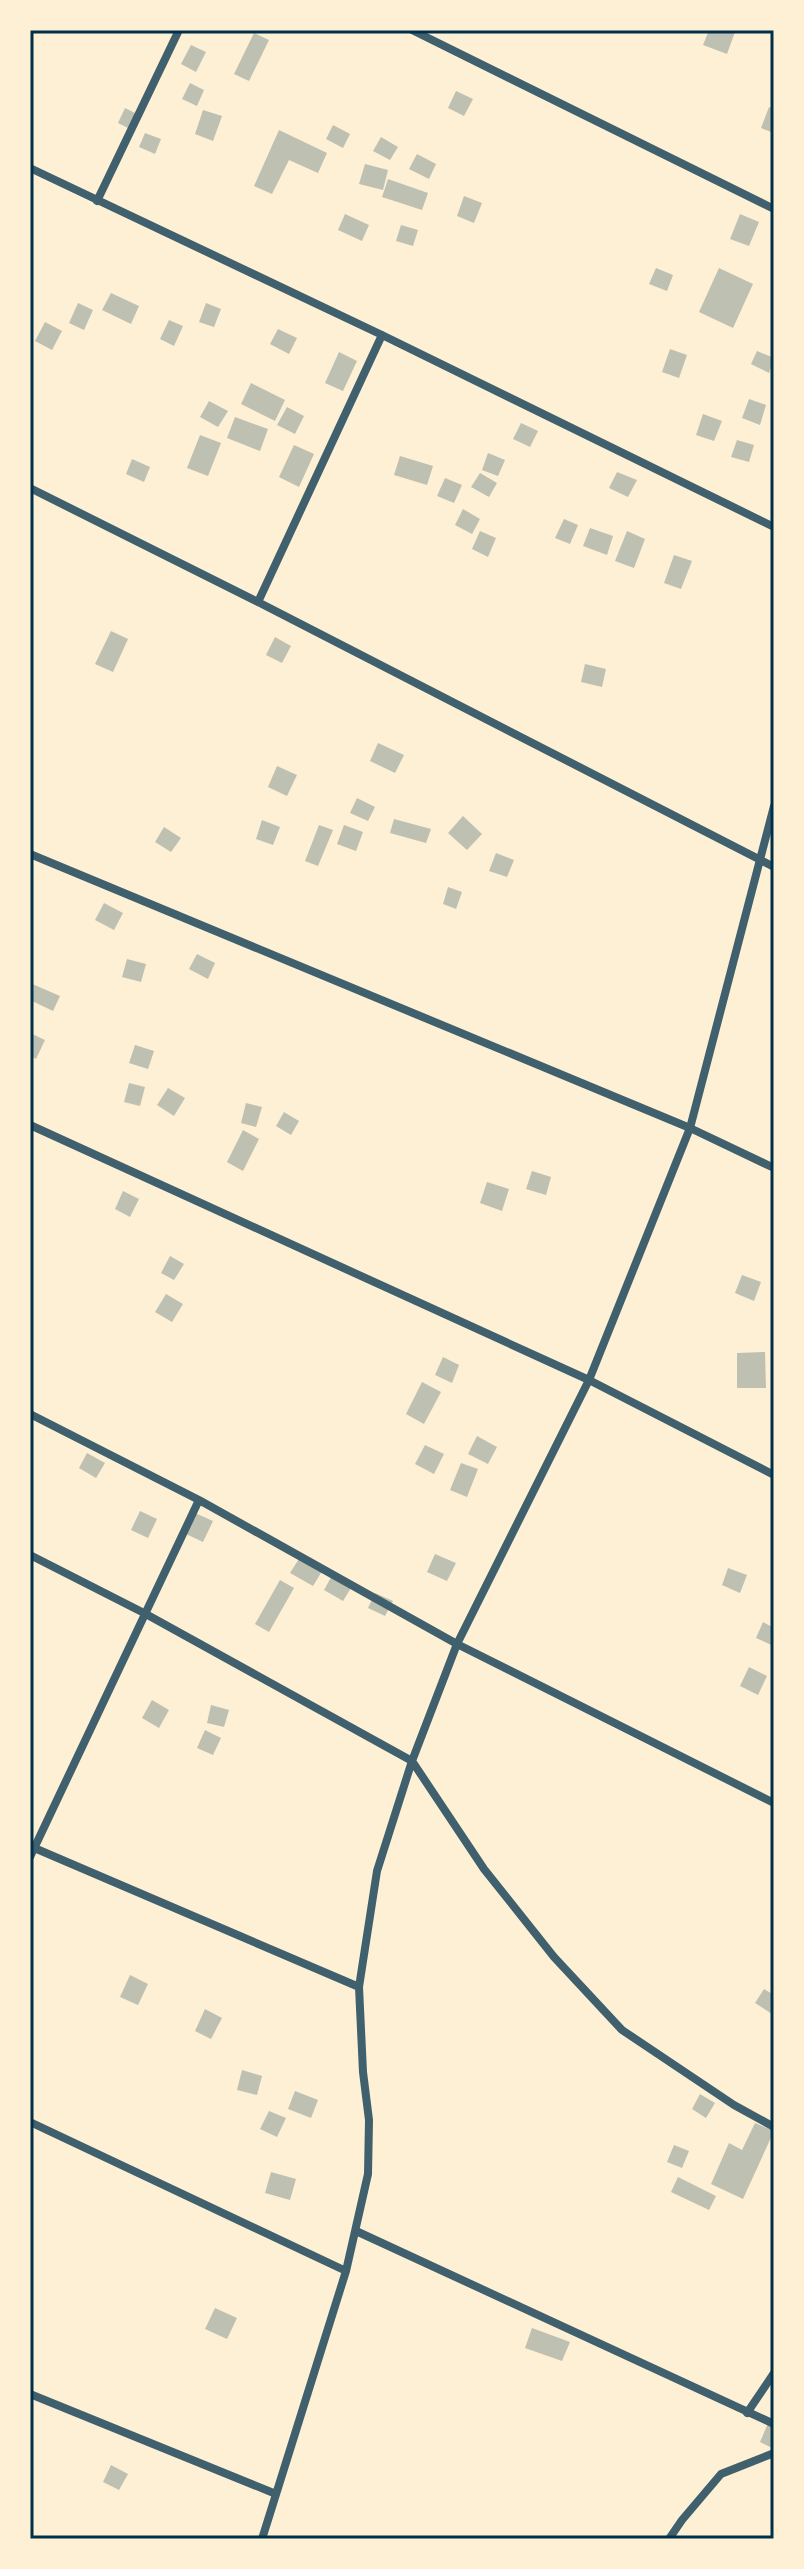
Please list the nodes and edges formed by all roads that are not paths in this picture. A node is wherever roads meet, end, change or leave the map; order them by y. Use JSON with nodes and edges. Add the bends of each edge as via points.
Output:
{"nodes":[{"id":1,"x":179,"y":30,"type":"edge"},
{"id":2,"x":412,"y":30,"type":"edge"},
{"id":3,"x":30,"y":168,"type":"edge"},
{"id":4,"x":97,"y":201,"type":"junction"},
{"id":5,"x":774,"y":209,"type":"edge"},
{"id":6,"x":382,"y":335,"type":"junction"},
{"id":7,"x":30,"y":488,"type":"edge"},
{"id":8,"x":774,"y":527,"type":"edge"},
{"id":9,"x":258,"y":602,"type":"junction"},
{"id":10,"x":774,"y":806,"type":"edge"},
{"id":11,"x":30,"y":854,"type":"edge"},
{"id":12,"x":761,"y":861,"type":"junction"},
{"id":13,"x":774,"y":867,"type":"edge"},
{"id":14,"x":30,"y":1125,"type":"edge"},
{"id":15,"x":690,"y":1128,"type":"junction"},
{"id":16,"x":774,"y":1168,"type":"edge"},
{"id":17,"x":589,"y":1380,"type":"junction"},
{"id":18,"x":30,"y":1414,"type":"edge"},
{"id":19,"x":774,"y":1475,"type":"edge"},
{"id":20,"x":199,"y":1500,"type":"junction"},
{"id":21,"x":30,"y":1555,"type":"edge"},
{"id":22,"x":144,"y":1613,"type":"junction"},
{"id":23,"x":457,"y":1644,"type":"junction"},
{"id":24,"x":412,"y":1761,"type":"junction"},
{"id":25,"x":774,"y":1803,"type":"edge"},
{"id":26,"x":32,"y":1850,"type":"edge"},
{"id":27,"x":359,"y":1987,"type":"junction"},
{"id":28,"x":30,"y":2122,"type":"edge"},
{"id":29,"x":774,"y":2127,"type":"edge"},
{"id":30,"x":356,"y":2231,"type":"junction"},
{"id":31,"x":346,"y":2271,"type":"junction"},
{"id":32,"x":774,"y":2373,"type":"edge"},
{"id":33,"x":30,"y":2394,"type":"edge"},
{"id":34,"x":747,"y":2413,"type":"junction"},
{"id":35,"x":774,"y":2424,"type":"edge"},
{"id":36,"x":774,"y":2453,"type":"edge"},
{"id":37,"x":276,"y":2494,"type":"junction"},
{"id":38,"x":262,"y":2539,"type":"edge"},
{"id":39,"x":669,"y":2539,"type":"edge"}],
"edges":[{"from":1,"to":4,"type":"street"},
{"from":2,"to":5,"type":"street"},
{"from":3,"to":4,"type":"street"},
{"from":4,"to":6,"type":"street"},
{"from":6,"to":8,"type":"street"},
{"from":6,"to":9,"type":"street"},
{"from":7,"to":9,"type":"street"},
{"from":9,"to":12,"type":"street"},
{"from":10,"to":12,"type":"street"},
{"from":11,"to":15,"type":"street"},
{"from":12,"to":13,"type":"street"},
{"from":12,"to":15,"type":"street"},
{"from":14,"to":17,"type":"street"},
{"from":15,"to":16,"type":"street"},
{"from":15,"to":17,"type":"street"},
{"from":17,"to":19,"type":"street"},
{"from":17,"to":23,"type":"street"},
{"from":18,"to":20,"type":"street"},
{"from":20,"to":22,"type":"street"},
{"from":20,"to":23,"type":"street"},
{"from":21,"to":22,"type":"street"},
{"from":22,"to":24,"type":"street"},
{"from":22,"to":26,"type":"street"},
{"from":23,"to":24,"type":"street"},
{"from":23,"to":25,"type":"street"},
{"from":24,"to":27,"type":"street","via":[[377,1871]]},
{"from":24,"to":29,"type":"street","via":[[484,1869],[554,1957],[622,2030]]},
{"from":26,"to":27,"type":"street"},
{"from":27,"to":30,"type":"street","via":[[369,2120],[368,2174]]},
{"from":28,"to":31,"type":"street"},
{"from":30,"to":31,"type":"street"},
{"from":30,"to":34,"type":"street"},
{"from":31,"to":37,"type":"street"},
{"from":32,"to":34,"type":"street"},
{"from":33,"to":37,"type":"street"},
{"from":34,"to":35,"type":"street"},
{"from":36,"to":39,"type":"street","via":[[721,2474]]},
{"from":37,"to":38,"type":"street"}]}
